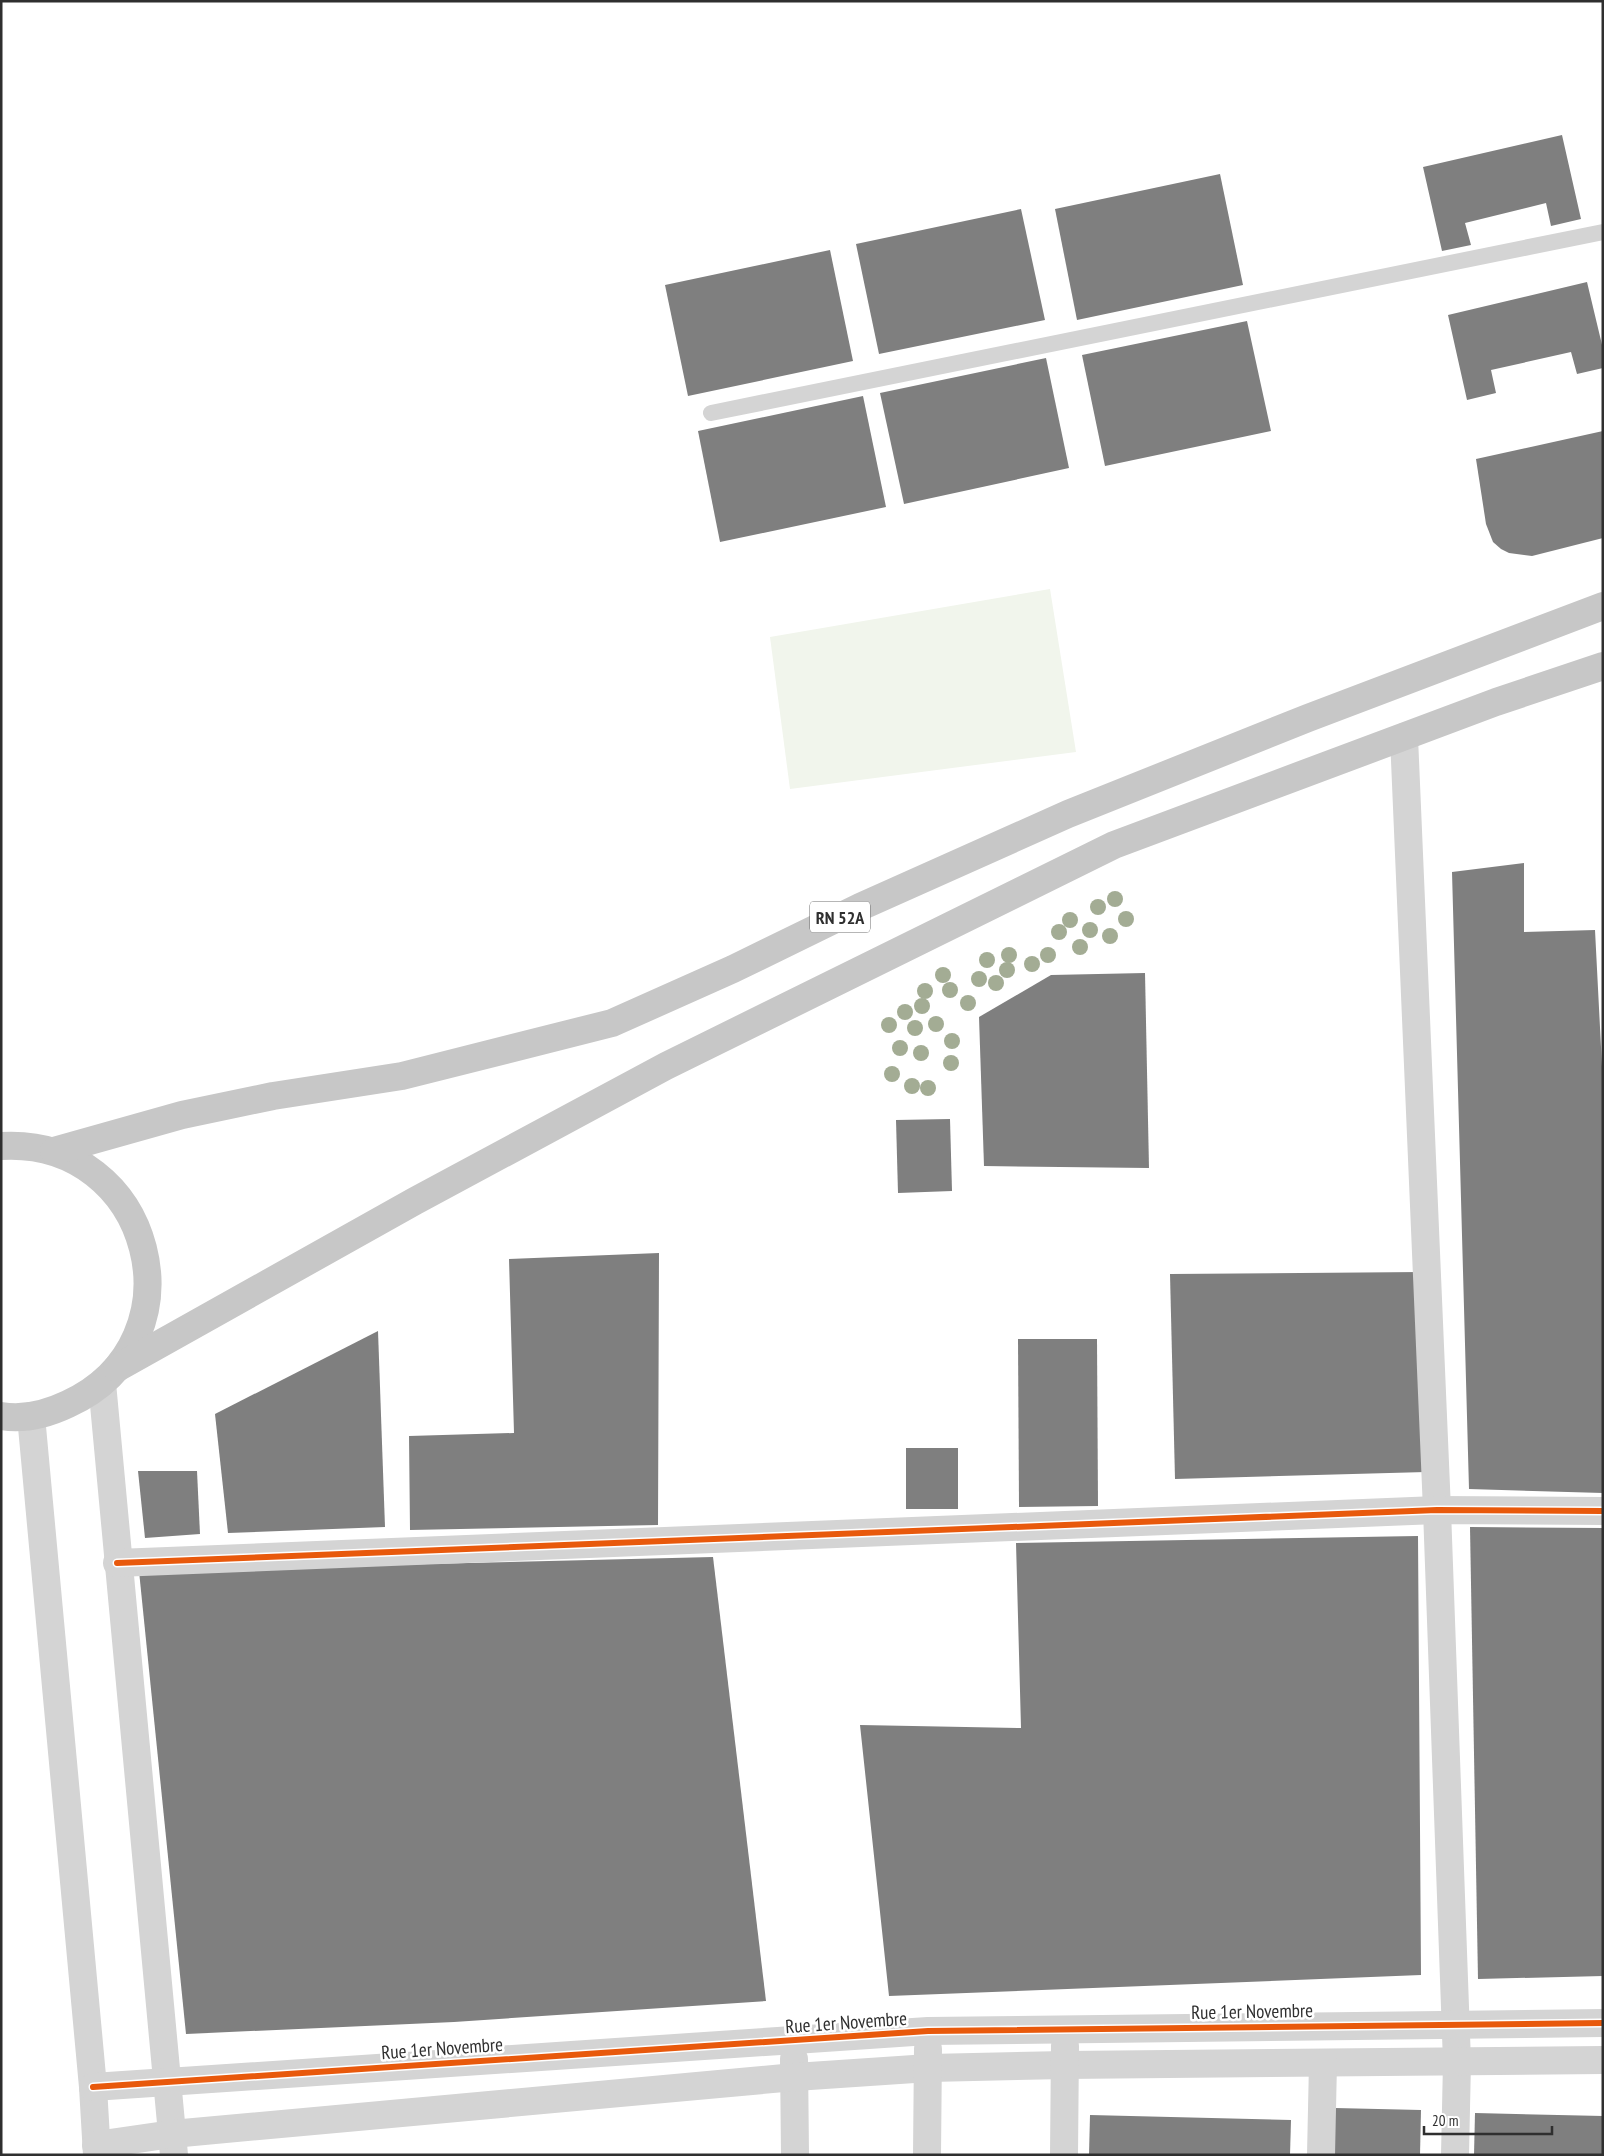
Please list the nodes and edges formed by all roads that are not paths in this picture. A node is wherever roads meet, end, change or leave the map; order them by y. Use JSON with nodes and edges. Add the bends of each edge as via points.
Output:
{"nodes":[{"id":1,"x":1603,"y":232,"type":"edge"},
{"id":2,"x":711,"y":413,"type":"dead end"},
{"id":3,"x":1603,"y":606,"type":"edge"},
{"id":4,"x":1603,"y":666,"type":"edge"},
{"id":5,"x":1404,"y":737,"type":"junction"},
{"id":6,"x":1,"y":1146,"type":"edge"},
{"id":7,"x":54,"y":1151,"type":"junction"},
{"id":8,"x":109,"y":1376,"type":"junction"},
{"id":9,"x":11,"y":1418,"type":"edge"},
{"id":10,"x":1437,"y":1510,"type":"junction"},
{"id":11,"x":1603,"y":1511,"type":"edge"},
{"id":12,"x":118,"y":1563,"type":"junction"},
{"id":13,"x":1603,"y":2023,"type":"edge"},
{"id":14,"x":1455,"y":2024,"type":"junction"},
{"id":15,"x":1066,"y":2028,"type":"junction"},
{"id":16,"x":928,"y":2031,"type":"junction"},
{"id":17,"x":792,"y":2041,"type":"junction"},
{"id":18,"x":1603,"y":2060,"type":"edge"},
{"id":19,"x":1457,"y":2062,"type":"junction"},
{"id":20,"x":1323,"y":2063,"type":"junction"},
{"id":21,"x":1065,"y":2065,"type":"junction"},
{"id":22,"x":929,"y":2068,"type":"junction"},
{"id":23,"x":795,"y":2076,"type":"junction"},
{"id":24,"x":168,"y":2080,"type":"junction"},
{"id":25,"x":93,"y":2087,"type":"junction"},
{"id":26,"x":173,"y":2145,"type":"edge"},
{"id":27,"x":96,"y":2150,"type":"edge"},
{"id":28,"x":795,"y":2155,"type":"edge"},
{"id":29,"x":927,"y":2155,"type":"edge"},
{"id":30,"x":1064,"y":2155,"type":"edge"},
{"id":31,"x":1321,"y":2155,"type":"edge"},
{"id":32,"x":1455,"y":2155,"type":"edge"}],
"edges":[{"from":1,"to":2,"type":"lane"},
{"from":3,"to":7,"type":"main road","number":"RN 52A","via":[[1308,718],[1068,814],[612,1023],[402,1076],[273,1096],[182,1115]]},
{"from":4,"to":5,"type":"main road"},
{"from":5,"to":8,"type":"main road","via":[[1105,850],[666,1066],[415,1201]]},
{"from":5,"to":10,"type":"street"},
{"from":6,"to":7,"type":"main road","via":[[22,1144]]},
{"from":7,"to":8,"type":"main road","via":[[81,1163],[124,1202],[138,1228],[146,1256],[148,1286],[144,1315],[133,1343]]},
{"from":8,"to":9,"type":"main road","via":[[80,1398],[56,1410]]},
{"from":8,"to":12,"type":"street"},
{"from":9,"to":25,"type":"street"},
{"from":10,"to":11,"type":"street"},
{"from":10,"to":12,"type":"street"},
{"from":10,"to":14,"type":"street"},
{"from":12,"to":24,"type":"street"},
{"from":13,"to":14,"type":"street","name":"Rue 1er Novembre"},
{"from":14,"to":15,"type":"street","name":"Rue 1er Novembre"},
{"from":14,"to":19,"type":"street"},
{"from":15,"to":16,"type":"street","name":"Rue 1er Novembre"},
{"from":15,"to":21,"type":"street"},
{"from":16,"to":17,"type":"street","name":"Rue 1er Novembre"},
{"from":16,"to":22,"type":"street"},
{"from":17,"to":23,"type":"street"},
{"from":17,"to":24,"type":"street","name":"Rue 1er Novembre"},
{"from":18,"to":19,"type":"street"},
{"from":19,"to":20,"type":"street"},
{"from":19,"to":32,"type":"street"},
{"from":20,"to":21,"type":"street"},
{"from":20,"to":31,"type":"street"},
{"from":21,"to":22,"type":"street"},
{"from":21,"to":30,"type":"street"},
{"from":22,"to":23,"type":"street"},
{"from":22,"to":29,"type":"street"},
{"from":23,"to":26,"type":"street"},
{"from":23,"to":28,"type":"street"},
{"from":24,"to":25,"type":"street","name":"Rue 1er Novembre"},
{"from":24,"to":26,"type":"street"},
{"from":25,"to":27,"type":"street"},
{"from":26,"to":27,"type":"street"}]}
